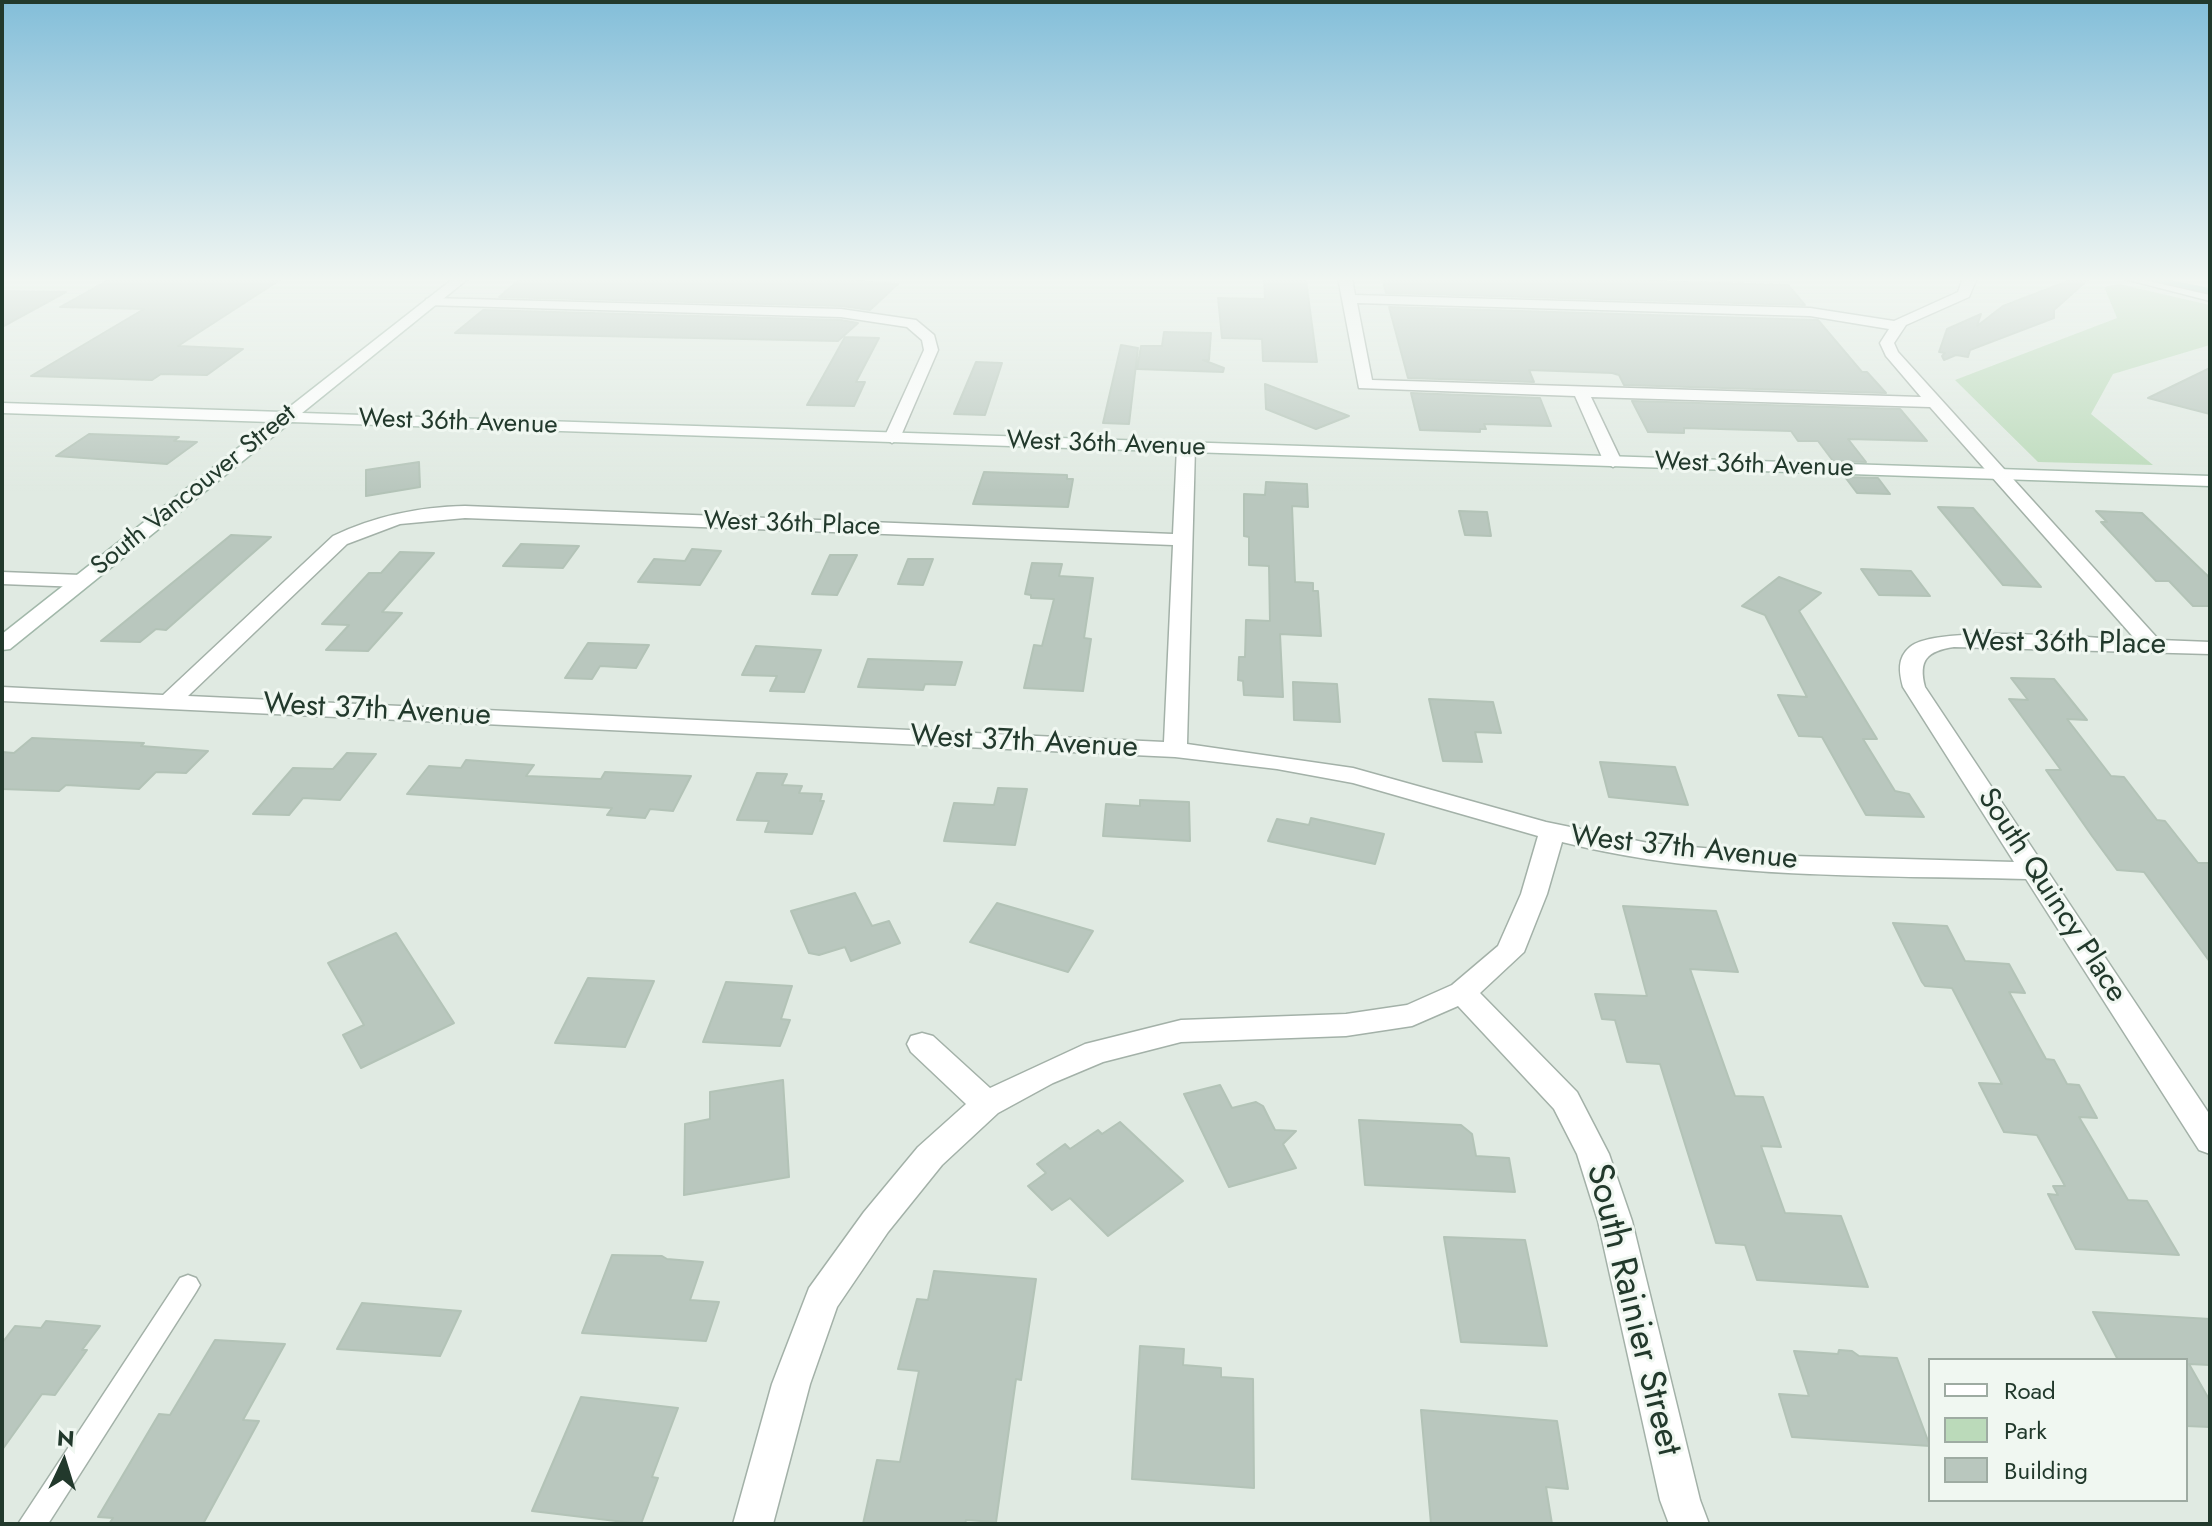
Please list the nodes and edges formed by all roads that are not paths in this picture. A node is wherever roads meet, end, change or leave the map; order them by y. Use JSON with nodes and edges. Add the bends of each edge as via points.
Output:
{"nodes":[{"id":1,"x":371,"y":349,"type":"edge"},
{"id":2,"x":931,"y":349,"type":"edge"},
{"id":3,"x":1358,"y":349,"type":"edge"},
{"id":4,"x":1889,"y":349,"type":"edge"},
{"id":5,"x":1581,"y":392,"type":"junction"},
{"id":6,"x":1935,"y":402,"type":"junction"},
{"id":7,"x":2,"y":408,"type":"edge"},
{"id":8,"x":285,"y":417,"type":"junction"},
{"id":9,"x":892,"y":438,"type":"junction"},
{"id":10,"x":1186,"y":447,"type":"junction"},
{"id":11,"x":1613,"y":462,"type":"junction"},
{"id":12,"x":2002,"y":474,"type":"junction"},
{"id":13,"x":2210,"y":481,"type":"edge"},
{"id":14,"x":1183,"y":540,"type":"junction"},
{"id":15,"x":2,"y":578,"type":"edge"},
{"id":16,"x":81,"y":581,"type":"junction"},
{"id":17,"x":2,"y":644,"type":"edge"},
{"id":18,"x":2153,"y":646,"type":"junction"},
{"id":19,"x":2210,"y":648,"type":"edge"},
{"id":20,"x":1920,"y":649,"type":"joint"},
{"id":21,"x":2,"y":694,"type":"edge"},
{"id":22,"x":170,"y":701,"type":"junction"},
{"id":23,"x":1175,"y":750,"type":"junction"},
{"id":24,"x":1552,"y":834,"type":"junction"},
{"id":25,"x":2034,"y":871,"type":"junction"},
{"id":26,"x":1462,"y":992,"type":"junction"},
{"id":27,"x":922,"y":1044,"type":"dead end"},
{"id":28,"x":987,"y":1104,"type":"junction"},
{"id":29,"x":2210,"y":1141,"type":"edge"},
{"id":30,"x":188,"y":1285,"type":"dead end"},
{"id":31,"x":32,"y":1524,"type":"edge"},
{"id":32,"x":753,"y":1524,"type":"edge"},
{"id":33,"x":1689,"y":1524,"type":"edge"}],
"edges":[{"from":1,"to":8,"type":"street","name":"South Vancouver Street"},
{"from":2,"to":9,"type":"street"},
{"from":3,"to":5,"type":"street","via":[[1365,385]]},
{"from":4,"to":6,"type":"street"},
{"from":5,"to":6,"type":"street"},
{"from":5,"to":11,"type":"street"},
{"from":6,"to":12,"type":"street"},
{"from":7,"to":8,"type":"street","name":"West 36th Avenue"},
{"from":8,"to":9,"type":"street","name":"West 36th Avenue"},
{"from":8,"to":16,"type":"street","name":"South Vancouver Street"},
{"from":9,"to":10,"type":"street","name":"West 36th Avenue"},
{"from":10,"to":11,"type":"street","name":"West 36th Avenue"},
{"from":10,"to":14,"type":"street"},
{"from":11,"to":12,"type":"street","name":"West 36th Avenue"},
{"from":12,"to":13,"type":"street","name":"West 36th Avenue"},
{"from":12,"to":18,"type":"street"},
{"from":14,"to":22,"type":"street","name":"West 36th Place","via":[[465,512],[401,517],[340,540]]},
{"from":14,"to":23,"type":"street"},
{"from":15,"to":16,"type":"street"},
{"from":16,"to":17,"type":"street","name":"South Vancouver Street"},
{"from":18,"to":19,"type":"street","name":"West 36th Place"},
{"from":18,"to":20,"type":"street","name":"West 36th Place","via":[[1978,640]]},
{"from":20,"to":25,"type":"street","name":"South Quincy Place","via":[[1911,660],[1914,687]]},
{"from":21,"to":22,"type":"street","name":"West 37th Avenue"},
{"from":22,"to":23,"type":"street","name":"West 37th Avenue"},
{"from":23,"to":24,"type":"street","name":"West 37th Avenue","via":[[1375,781]]},
{"from":24,"to":25,"type":"street","name":"West 37th Avenue","via":[[1747,861]]},
{"from":24,"to":26,"type":"street","via":[[1510,952]]},
{"from":25,"to":29,"type":"street","name":"South Quincy Place"},
{"from":26,"to":28,"type":"street","via":[[1412,1015],[1346,1025],[1181,1031],[1096,1052]]},
{"from":26,"to":33,"type":"street","name":"South Rainier Street","via":[[1566,1101],[1593,1154],[1615,1221]]},
{"from":27,"to":28,"type":"street"},
{"from":28,"to":32,"type":"street","via":[[930,1156],[822,1299],[791,1384]]},
{"from":30,"to":31,"type":"lane"}]}
